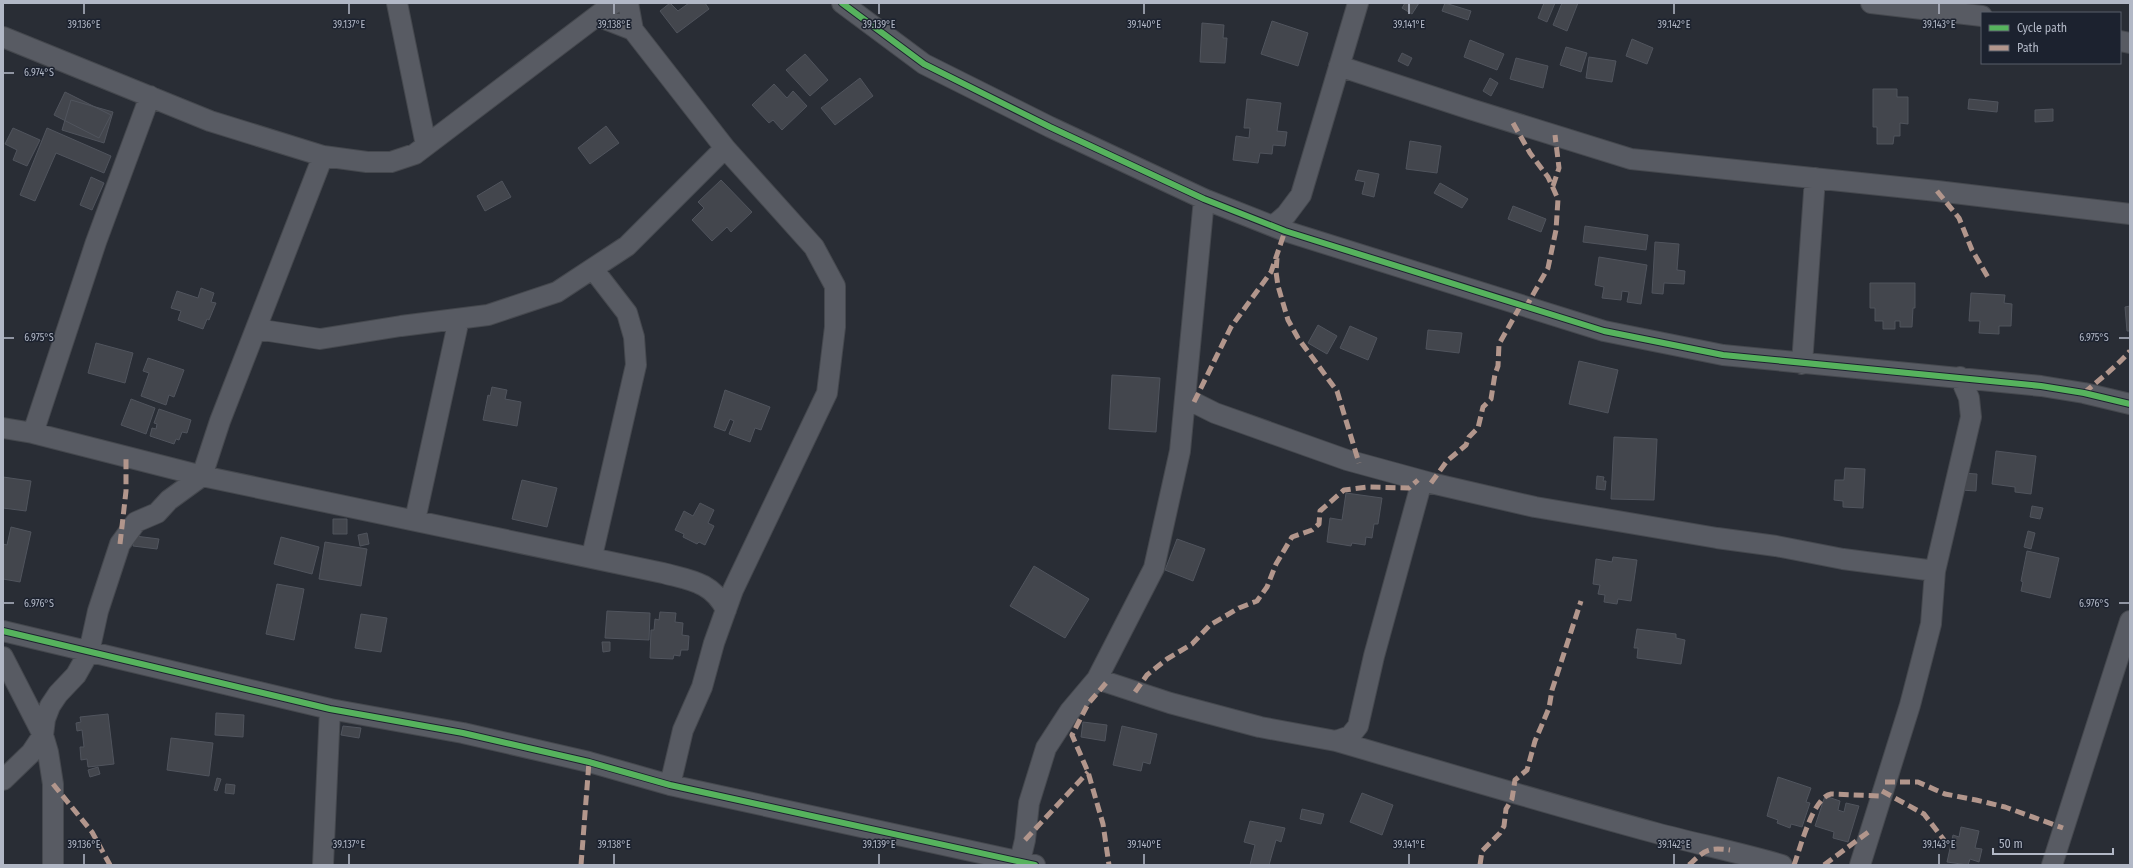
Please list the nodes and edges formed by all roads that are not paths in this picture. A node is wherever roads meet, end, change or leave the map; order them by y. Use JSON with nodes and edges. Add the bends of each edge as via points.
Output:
{"nodes":[{"id":1,"x":397,"y":3,"type":"edge"},
{"id":2,"x":614,"y":3,"type":"edge"},
{"id":3,"x":628,"y":3,"type":"edge"},
{"id":4,"x":842,"y":3,"type":"edge"},
{"id":5,"x":1357,"y":3,"type":"edge"},
{"id":6,"x":1871,"y":3,"type":"edge"},
{"id":7,"x":597,"y":16,"type":"junction"},
{"id":8,"x":1981,"y":16,"type":"edge"},
{"id":9,"x":632,"y":30,"type":"junction"},
{"id":10,"x":3,"y":37,"type":"edge"},
{"id":11,"x":1339,"y":66,"type":"junction"},
{"id":12,"x":150,"y":96,"type":"junction"},
{"id":13,"x":426,"y":145,"type":"junction"},
{"id":14,"x":725,"y":148,"type":"junction"},
{"id":15,"x":323,"y":156,"type":"junction"},
{"id":16,"x":1815,"y":178,"type":"junction"},
{"id":17,"x":1204,"y":199,"type":"junction"},
{"id":18,"x":2130,"y":214,"type":"edge"},
{"id":19,"x":1273,"y":226,"type":"junction"},
{"id":20,"x":593,"y":269,"type":"junction"},
{"id":21,"x":459,"y":318,"type":"junction"},
{"id":22,"x":256,"y":329,"type":"junction"},
{"id":23,"x":1802,"y":364,"type":"junction"},
{"id":24,"x":1960,"y":377,"type":"junction"},
{"id":25,"x":1185,"y":398,"type":"junction"},
{"id":26,"x":2130,"y":404,"type":"edge"},
{"id":27,"x":3,"y":428,"type":"edge"},
{"id":28,"x":33,"y":433,"type":"junction"},
{"id":29,"x":209,"y":454,"type":"junction"},
{"id":30,"x":202,"y":476,"type":"junction"},
{"id":31,"x":223,"y":480,"type":"junction"},
{"id":32,"x":1422,"y":481,"type":"junction"},
{"id":33,"x":415,"y":520,"type":"junction"},
{"id":34,"x":592,"y":556,"type":"junction"},
{"id":35,"x":743,"y":568,"type":"junction"},
{"id":36,"x":1935,"y":571,"type":"junction"},
{"id":37,"x":696,"y":582,"type":"junction"},
{"id":38,"x":726,"y":610,"type":"junction"},
{"id":39,"x":2130,"y":620,"type":"edge"},
{"id":40,"x":3,"y":631,"type":"edge"},
{"id":41,"x":89,"y":652,"type":"junction"},
{"id":42,"x":3,"y":656,"type":"edge"},
{"id":43,"x":2125,"y":660,"type":"edge"},
{"id":44,"x":1097,"y":679,"type":"junction"},
{"id":45,"x":330,"y":708,"type":"junction"},
{"id":46,"x":43,"y":735,"type":"junction"},
{"id":47,"x":1336,"y":741,"type":"junction"},
{"id":48,"x":3,"y":780,"type":"edge"},
{"id":49,"x":670,"y":785,"type":"junction"},
{"id":50,"x":1027,"y":863,"type":"edge"},
{"id":51,"x":53,"y":865,"type":"edge"},
{"id":52,"x":323,"y":865,"type":"edge"},
{"id":53,"x":1782,"y":865,"type":"edge"},
{"id":54,"x":1860,"y":865,"type":"edge"},
{"id":55,"x":2052,"y":865,"type":"edge"}],
"edges":[{"from":1,"to":13,"type":"street"},
{"from":2,"to":7,"type":"street"},
{"from":3,"to":9,"type":"street"},
{"from":4,"to":17,"type":"street","via":[[924,64],[1050,127]]},
{"from":5,"to":11,"type":"street"},
{"from":6,"to":8,"type":"street"},
{"from":7,"to":9,"type":"street"},
{"from":7,"to":13,"type":"street"},
{"from":9,"to":14,"type":"street"},
{"from":10,"to":12,"type":"street"},
{"from":11,"to":16,"type":"street","via":[[1470,110],[1631,159]]},
{"from":11,"to":19,"type":"street","via":[[1301,195],[1286,215]]},
{"from":12,"to":15,"type":"street","via":[[210,121]]},
{"from":12,"to":28,"type":"street","via":[[96,242]]},
{"from":13,"to":15,"type":"street","via":[[415,154],[391,162],[367,162]]},
{"from":14,"to":20,"type":"street","via":[[628,246]]},
{"from":14,"to":35,"type":"street","via":[[814,247],[834,286],[835,327],[827,393]]},
{"from":15,"to":22,"type":"street"},
{"from":16,"to":18,"type":"street"},
{"from":16,"to":23,"type":"street"},
{"from":17,"to":19,"type":"street"},
{"from":17,"to":25,"type":"street"},
{"from":19,"to":23,"type":"street","via":[[1604,331],[1723,355]]},
{"from":20,"to":21,"type":"street","via":[[557,292],[488,315]]},
{"from":20,"to":34,"type":"street","via":[[627,314],[634,337],[636,365]]},
{"from":21,"to":22,"type":"street","via":[[320,339]]},
{"from":21,"to":33,"type":"street"},
{"from":22,"to":29,"type":"street"},
{"from":23,"to":24,"type":"street"},
{"from":24,"to":26,"type":"street","via":[[2084,393]]},
{"from":24,"to":36,"type":"street","via":[[1969,398],[1971,417]]},
{"from":25,"to":32,"type":"street","via":[[1215,413],[1347,460]]},
{"from":25,"to":44,"type":"street","via":[[1180,451],[1154,568]]},
{"from":27,"to":28,"type":"street"},
{"from":28,"to":30,"type":"street"},
{"from":29,"to":30,"type":"street"},
{"from":29,"to":31,"type":"street"},
{"from":30,"to":31,"type":"street"},
{"from":30,"to":41,"type":"street","via":[[169,500],[157,513],[136,522],[120,544],[98,611]]},
{"from":31,"to":33,"type":"street"},
{"from":32,"to":36,"type":"street","via":[[1543,508],[1843,559]]},
{"from":32,"to":47,"type":"street","via":[[1374,656],[1358,726],[1350,736]]},
{"from":33,"to":34,"type":"street"},
{"from":34,"to":37,"type":"street"},
{"from":35,"to":37,"type":"street","via":[[723,581]]},
{"from":35,"to":38,"type":"street"},
{"from":36,"to":54,"type":"street","via":[[1931,624],[1910,705]]},
{"from":37,"to":38,"type":"street","via":[[720,597]]},
{"from":38,"to":49,"type":"street","via":[[702,687],[683,730]]},
{"from":39,"to":43,"type":"street"},
{"from":40,"to":41,"type":"street"},
{"from":41,"to":45,"type":"street"},
{"from":41,"to":46,"type":"street","via":[[76,675],[50,706]]},
{"from":42,"to":46,"type":"street"},
{"from":43,"to":55,"type":"street"},
{"from":44,"to":47,"type":"street","via":[[1170,704],[1260,727]]},
{"from":44,"to":50,"type":"street","via":[[1070,711],[1046,748],[1029,804],[1025,840]]},
{"from":45,"to":49,"type":"street","via":[[463,733],[589,762]]},
{"from":45,"to":52,"type":"street"},
{"from":46,"to":48,"type":"street","via":[[31,753]]},
{"from":46,"to":51,"type":"street","via":[[53,784]]},
{"from":47,"to":53,"type":"street","via":[[1658,834]]},
{"from":49,"to":50,"type":"street"}]}
